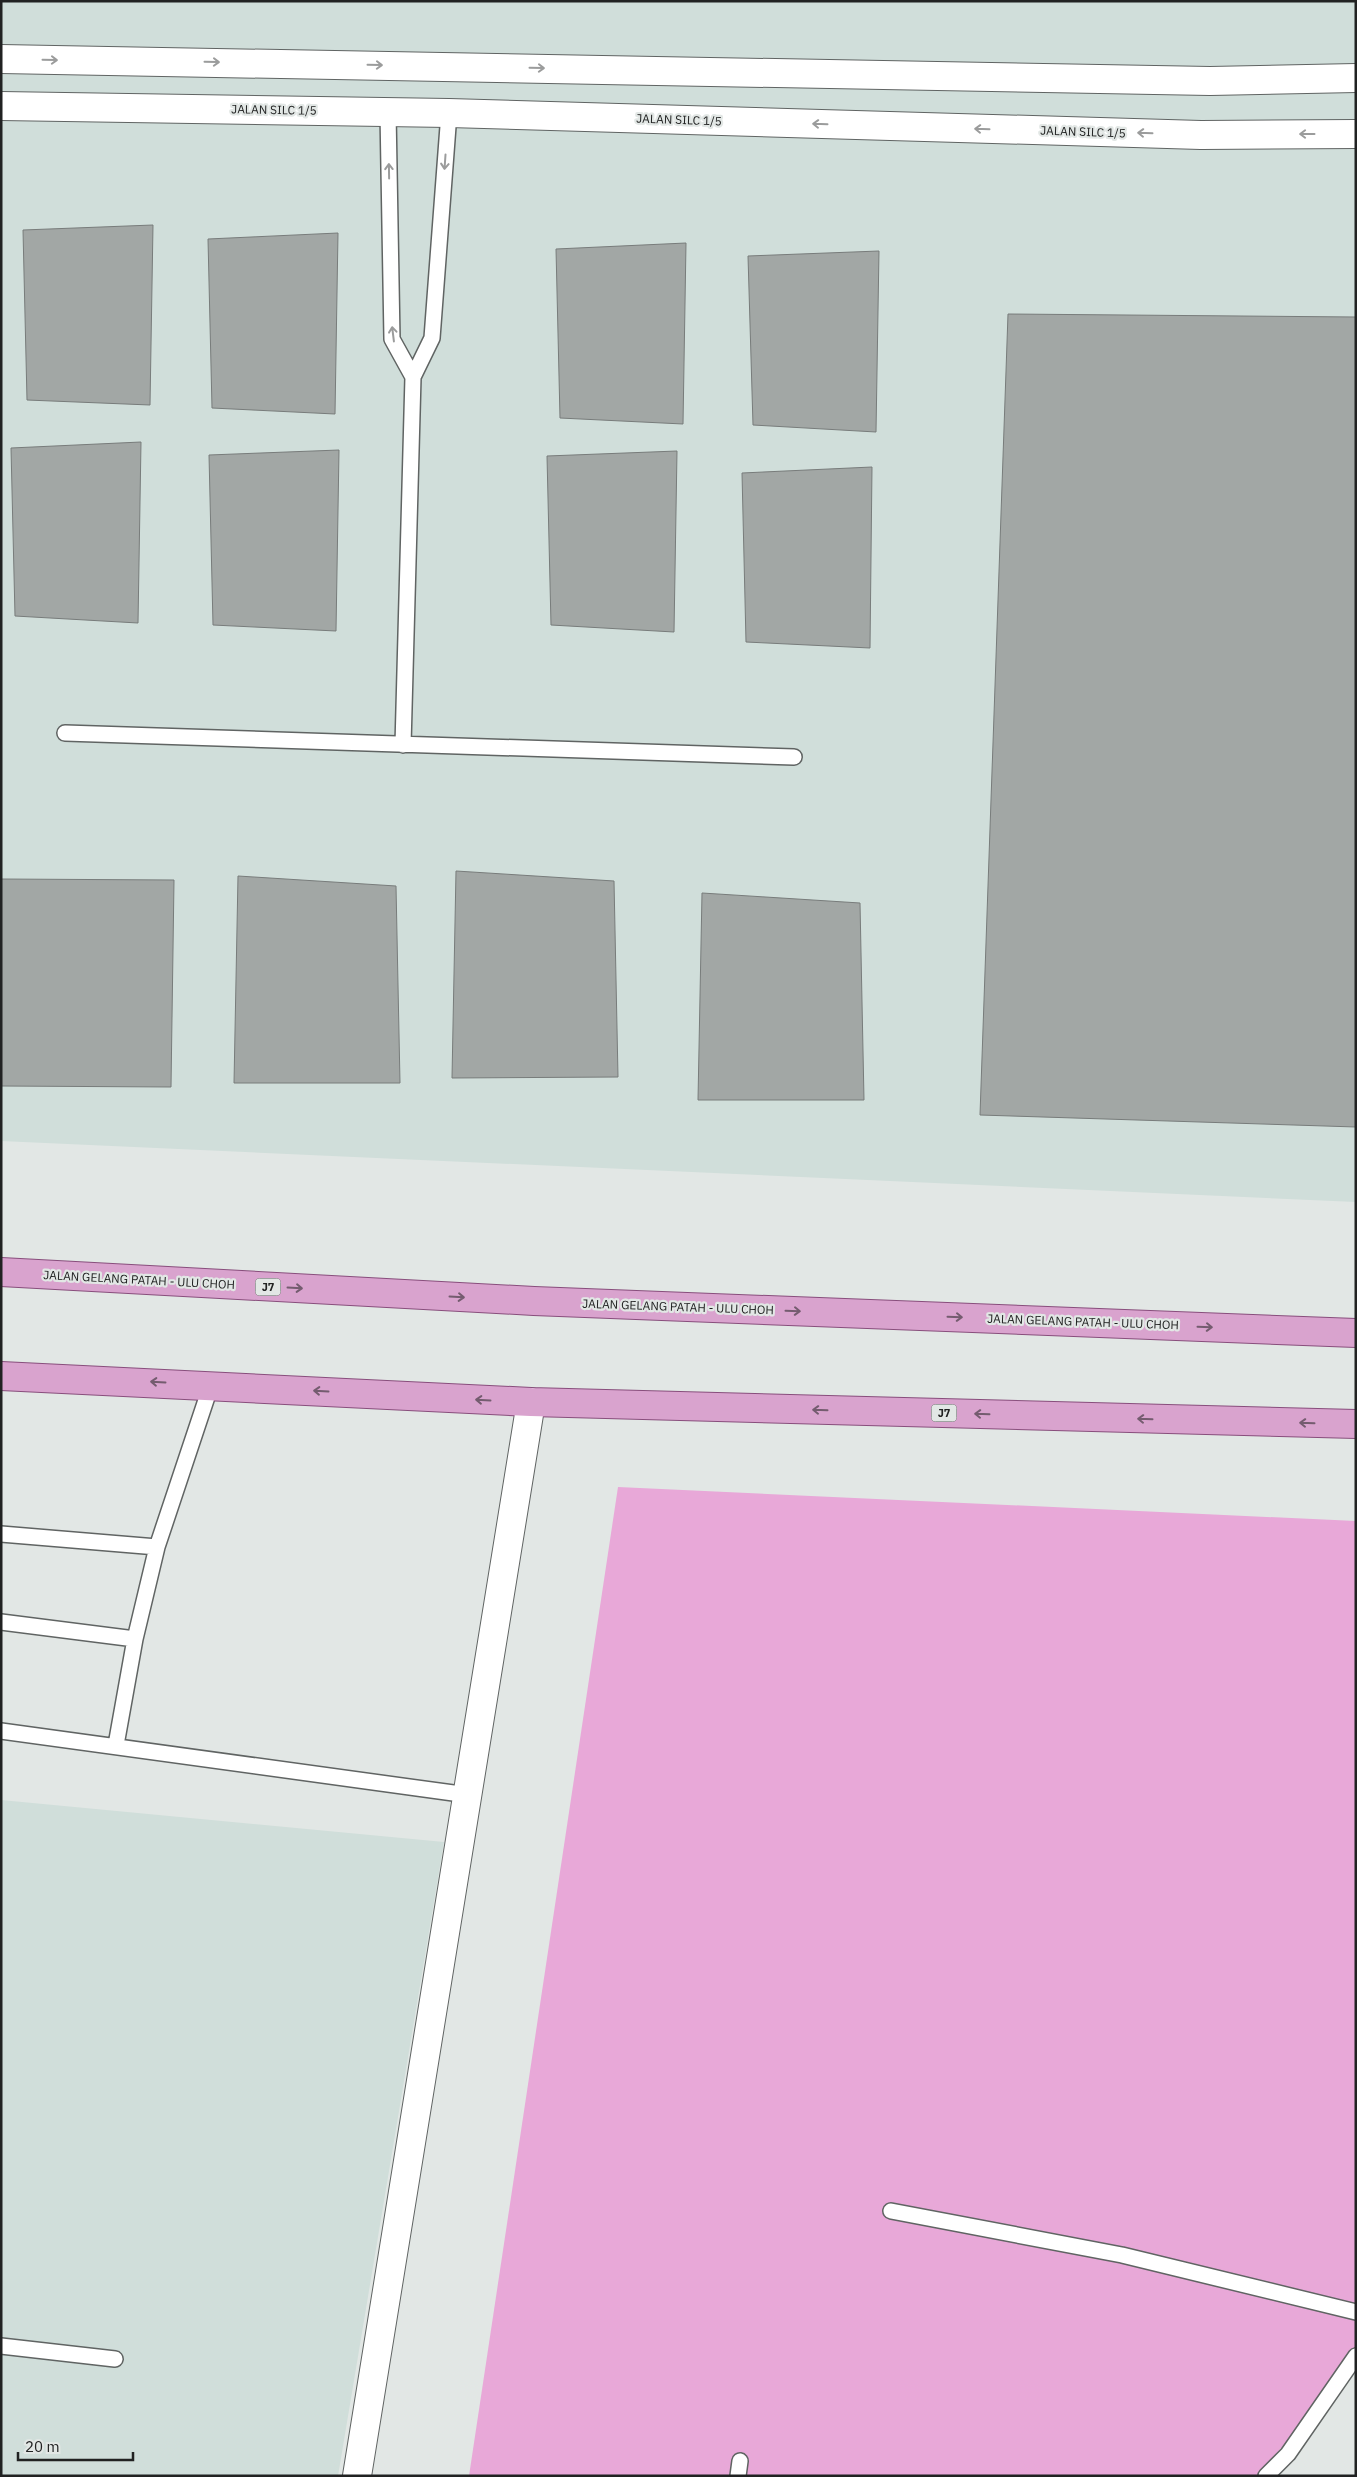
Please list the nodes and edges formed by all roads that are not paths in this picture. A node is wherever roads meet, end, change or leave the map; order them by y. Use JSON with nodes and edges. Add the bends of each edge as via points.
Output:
{"nodes":[{"id":1,"x":1,"y":59,"type":"edge"},
{"id":2,"x":1356,"y":78,"type":"edge"},
{"id":3,"x":1,"y":106,"type":"edge"},
{"id":4,"x":388,"y":112,"type":"junction"},
{"id":5,"x":449,"y":113,"type":"junction"},
{"id":6,"x":1356,"y":134,"type":"edge"},
{"id":7,"x":413,"y":377,"type":"junction"},
{"id":8,"x":65,"y":733,"type":"dead end"},
{"id":9,"x":403,"y":745,"type":"junction"},
{"id":10,"x":794,"y":757,"type":"dead end"},
{"id":11,"x":1,"y":1272,"type":"edge"},
{"id":12,"x":1356,"y":1332,"type":"edge"},
{"id":13,"x":1,"y":1376,"type":"edge"},
{"id":14,"x":211,"y":1385,"type":"junction"},
{"id":15,"x":532,"y":1402,"type":"junction"},
{"id":16,"x":1356,"y":1424,"type":"edge"},
{"id":17,"x":1,"y":1534,"type":"edge"},
{"id":18,"x":157,"y":1547,"type":"junction"},
{"id":19,"x":1,"y":1622,"type":"edge"},
{"id":20,"x":135,"y":1639,"type":"junction"},
{"id":21,"x":1,"y":1731,"type":"edge"},
{"id":22,"x":116,"y":1745,"type":"junction"},
{"id":23,"x":468,"y":1795,"type":"junction"},
{"id":24,"x":891,"y":2211,"type":"dead end"},
{"id":25,"x":1356,"y":2312,"type":"edge"},
{"id":26,"x":1,"y":2346,"type":"edge"},
{"id":27,"x":1356,"y":2356,"type":"edge"},
{"id":28,"x":115,"y":2359,"type":"dead end"},
{"id":29,"x":357,"y":2476,"type":"edge"},
{"id":30,"x":1266,"y":2476,"type":"edge"}],
"edges":[{"from":1,"to":2,"type":"street","one_way":true,"via":[[1190,81]]},
{"from":3,"to":4,"type":"street","name":"JALAN SILC 1/5"},
{"from":4,"to":5,"type":"street","name":"JALAN SILC 1/5"},
{"from":7,"to":4,"type":"lane","one_way":true,"via":[[392,339]]},
{"from":6,"to":5,"type":"street","name":"JALAN SILC 1/5","one_way":true,"via":[[1201,135]]},
{"from":5,"to":7,"type":"lane","one_way":true,"via":[[432,338]]},
{"from":7,"to":9,"type":"lane"},
{"from":8,"to":9,"type":"lane"},
{"from":9,"to":10,"type":"lane"},
{"from":11,"to":12,"type":"main road","name":"JALAN GELANG PATAH - ULU CHOH","number":"J7","one_way":true,"via":[[534,1301]]},
{"from":14,"to":13,"type":"main road","number":"J7","one_way":true},
{"from":15,"to":14,"type":"main road","number":"J7","one_way":true},
{"from":14,"to":18,"type":"lane"},
{"from":16,"to":15,"type":"main road","number":"J7","one_way":true},
{"from":15,"to":23,"type":"street"},
{"from":17,"to":18,"type":"lane"},
{"from":18,"to":20,"type":"lane"},
{"from":19,"to":20,"type":"lane"},
{"from":20,"to":22,"type":"lane"},
{"from":21,"to":22,"type":"lane"},
{"from":22,"to":23,"type":"lane"},
{"from":23,"to":29,"type":"street"},
{"from":24,"to":25,"type":"lane","via":[[1122,2255]]},
{"from":26,"to":28,"type":"lane"},
{"from":27,"to":30,"type":"lane","via":[[1288,2454]]}]}
